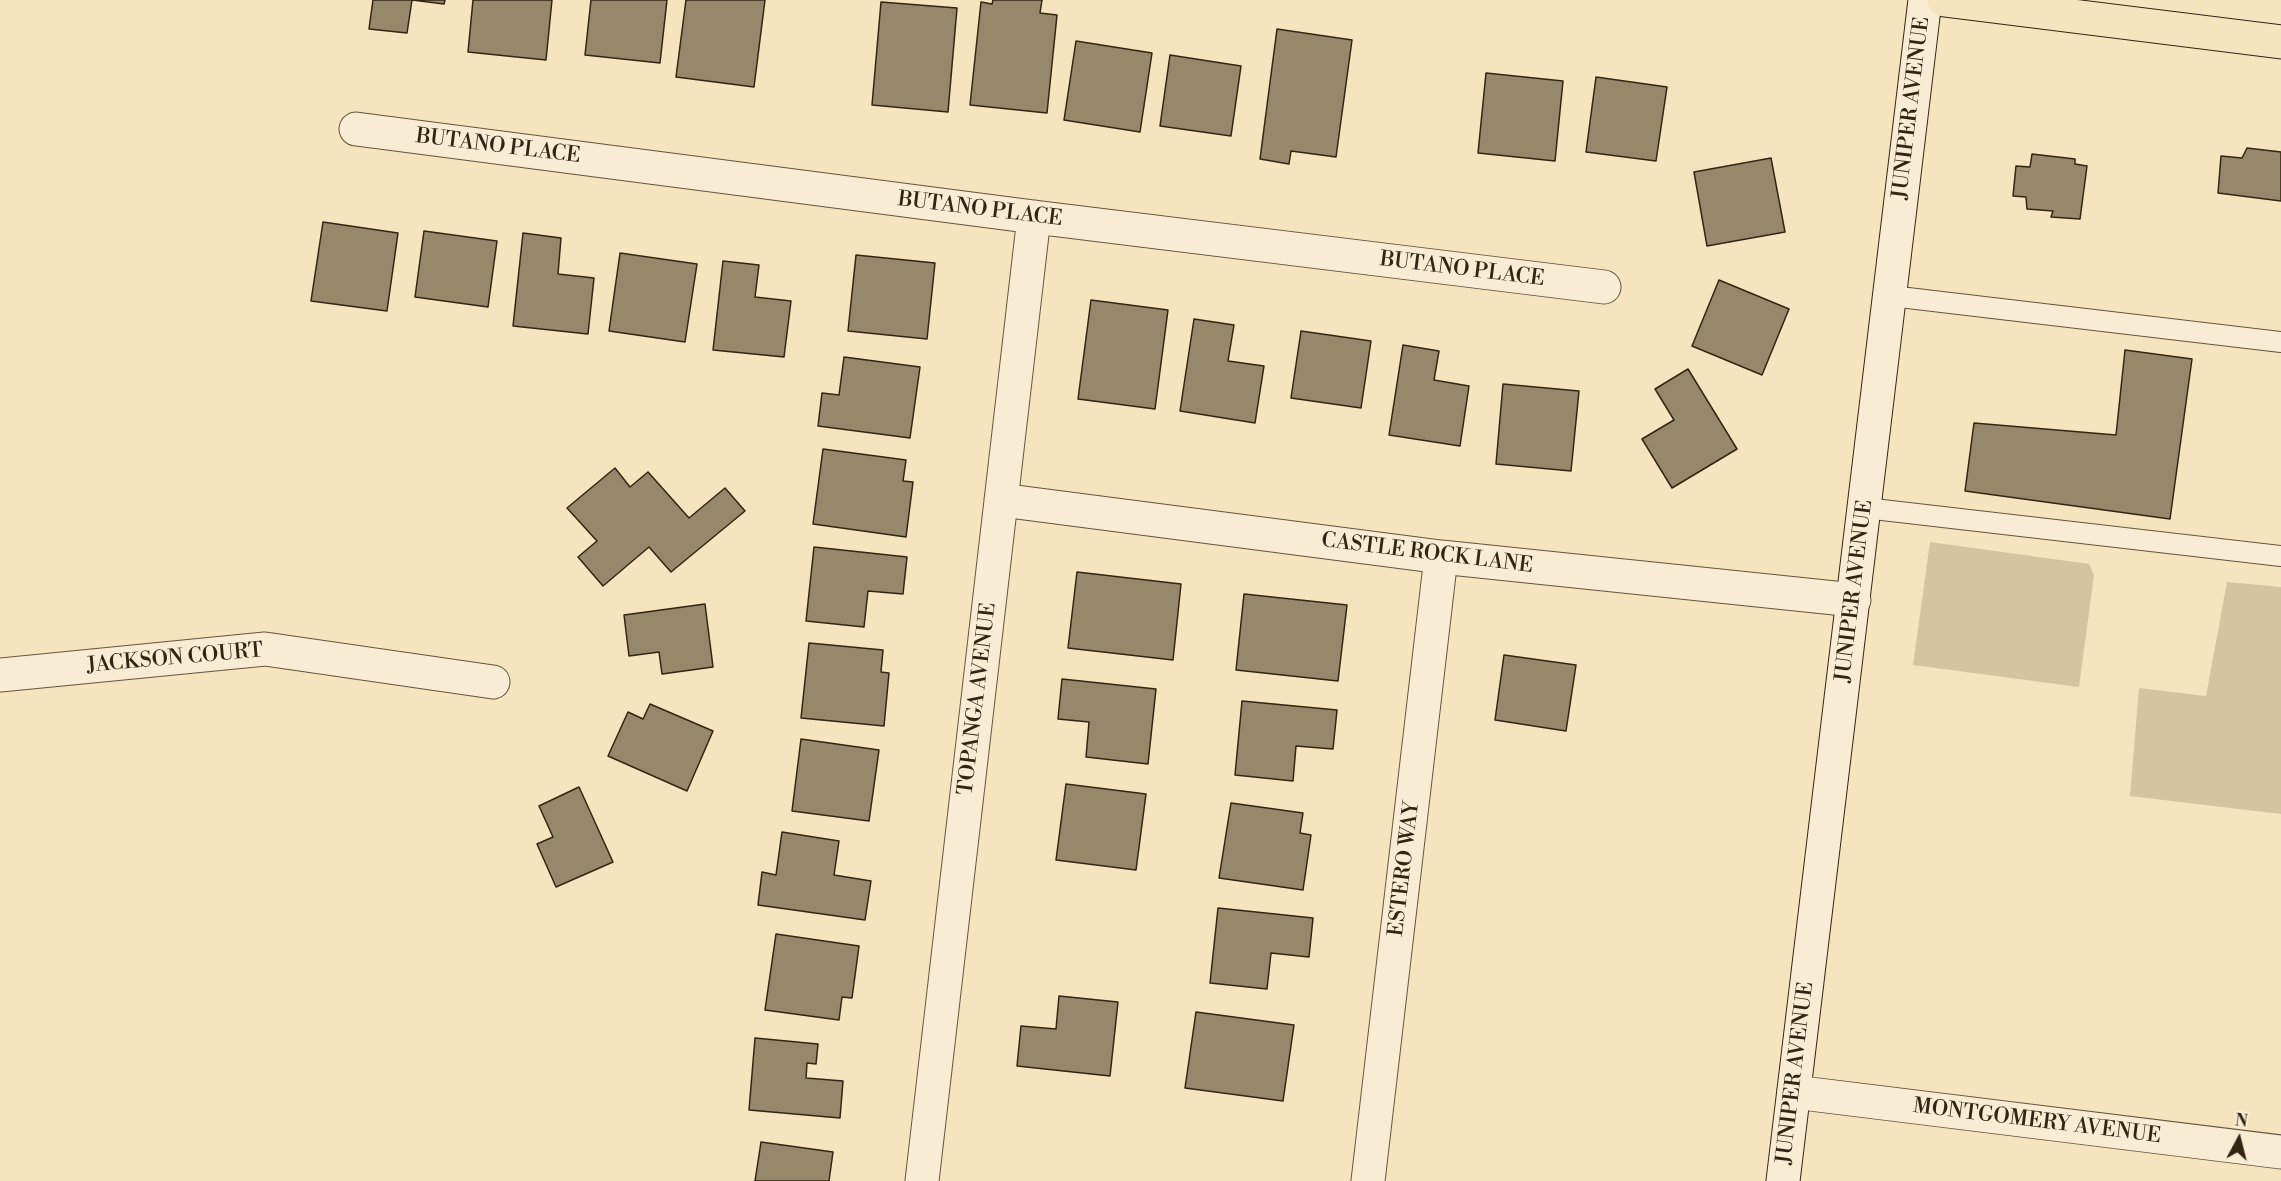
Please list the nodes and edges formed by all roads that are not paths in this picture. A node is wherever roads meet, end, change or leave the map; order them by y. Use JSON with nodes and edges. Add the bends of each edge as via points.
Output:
{"nodes":[{"id":1,"x":1925,"y":0,"type":"edge"},
{"id":2,"x":1944,"y":0,"type":"edge"},
{"id":3,"x":2281,"y":42,"type":"edge"},
{"id":4,"x":356,"y":129,"type":"dead end"},
{"id":5,"x":1034,"y":217,"type":"junction"},
{"id":6,"x":1604,"y":287,"type":"dead end"},
{"id":7,"x":1891,"y":296,"type":"junction"},
{"id":8,"x":2281,"y":342,"type":"edge"},
{"id":9,"x":1001,"y":500,"type":"junction"},
{"id":10,"x":1864,"y":508,"type":"junction"},
{"id":11,"x":1441,"y":556,"type":"junction"},
{"id":12,"x":2281,"y":556,"type":"edge"},
{"id":13,"x":1854,"y":600,"type":"junction"},
{"id":14,"x":0,"y":675,"type":"edge"},
{"id":15,"x":493,"y":682,"type":"dead end"},
{"id":16,"x":1794,"y":1092,"type":"junction"},
{"id":17,"x":2281,"y":1152,"type":"edge"},
{"id":18,"x":922,"y":1181,"type":"edge"},
{"id":19,"x":1368,"y":1181,"type":"edge"},
{"id":20,"x":1783,"y":1181,"type":"edge"}],
"edges":[{"from":1,"to":7,"type":"street","name":"JUNIPER AVENUE"},
{"from":2,"to":3,"type":"main road"},
{"from":4,"to":5,"type":"street","name":"BUTANO PLACE"},
{"from":5,"to":6,"type":"street","name":"BUTANO PLACE"},
{"from":5,"to":9,"type":"street","name":"TOPANGA AVENUE"},
{"from":7,"to":8,"type":"lane"},
{"from":7,"to":10,"type":"street","name":"JUNIPER AVENUE"},
{"from":9,"to":11,"type":"street","name":"CASTLE ROCK LANE"},
{"from":9,"to":18,"type":"street","name":"TOPANGA AVENUE"},
{"from":10,"to":12,"type":"lane"},
{"from":10,"to":13,"type":"street","name":"JUNIPER AVENUE"},
{"from":11,"to":13,"type":"street","name":"CASTLE ROCK LANE"},
{"from":11,"to":19,"type":"street","name":"ESTERO WAY"},
{"from":13,"to":16,"type":"street","name":"JUNIPER AVENUE"},
{"from":14,"to":15,"type":"street","name":"JACKSON COURT","via":[[265,649]]},
{"from":16,"to":17,"type":"street","name":"MONTGOMERY AVENUE"},
{"from":16,"to":20,"type":"street","name":"JUNIPER AVENUE"}]}
